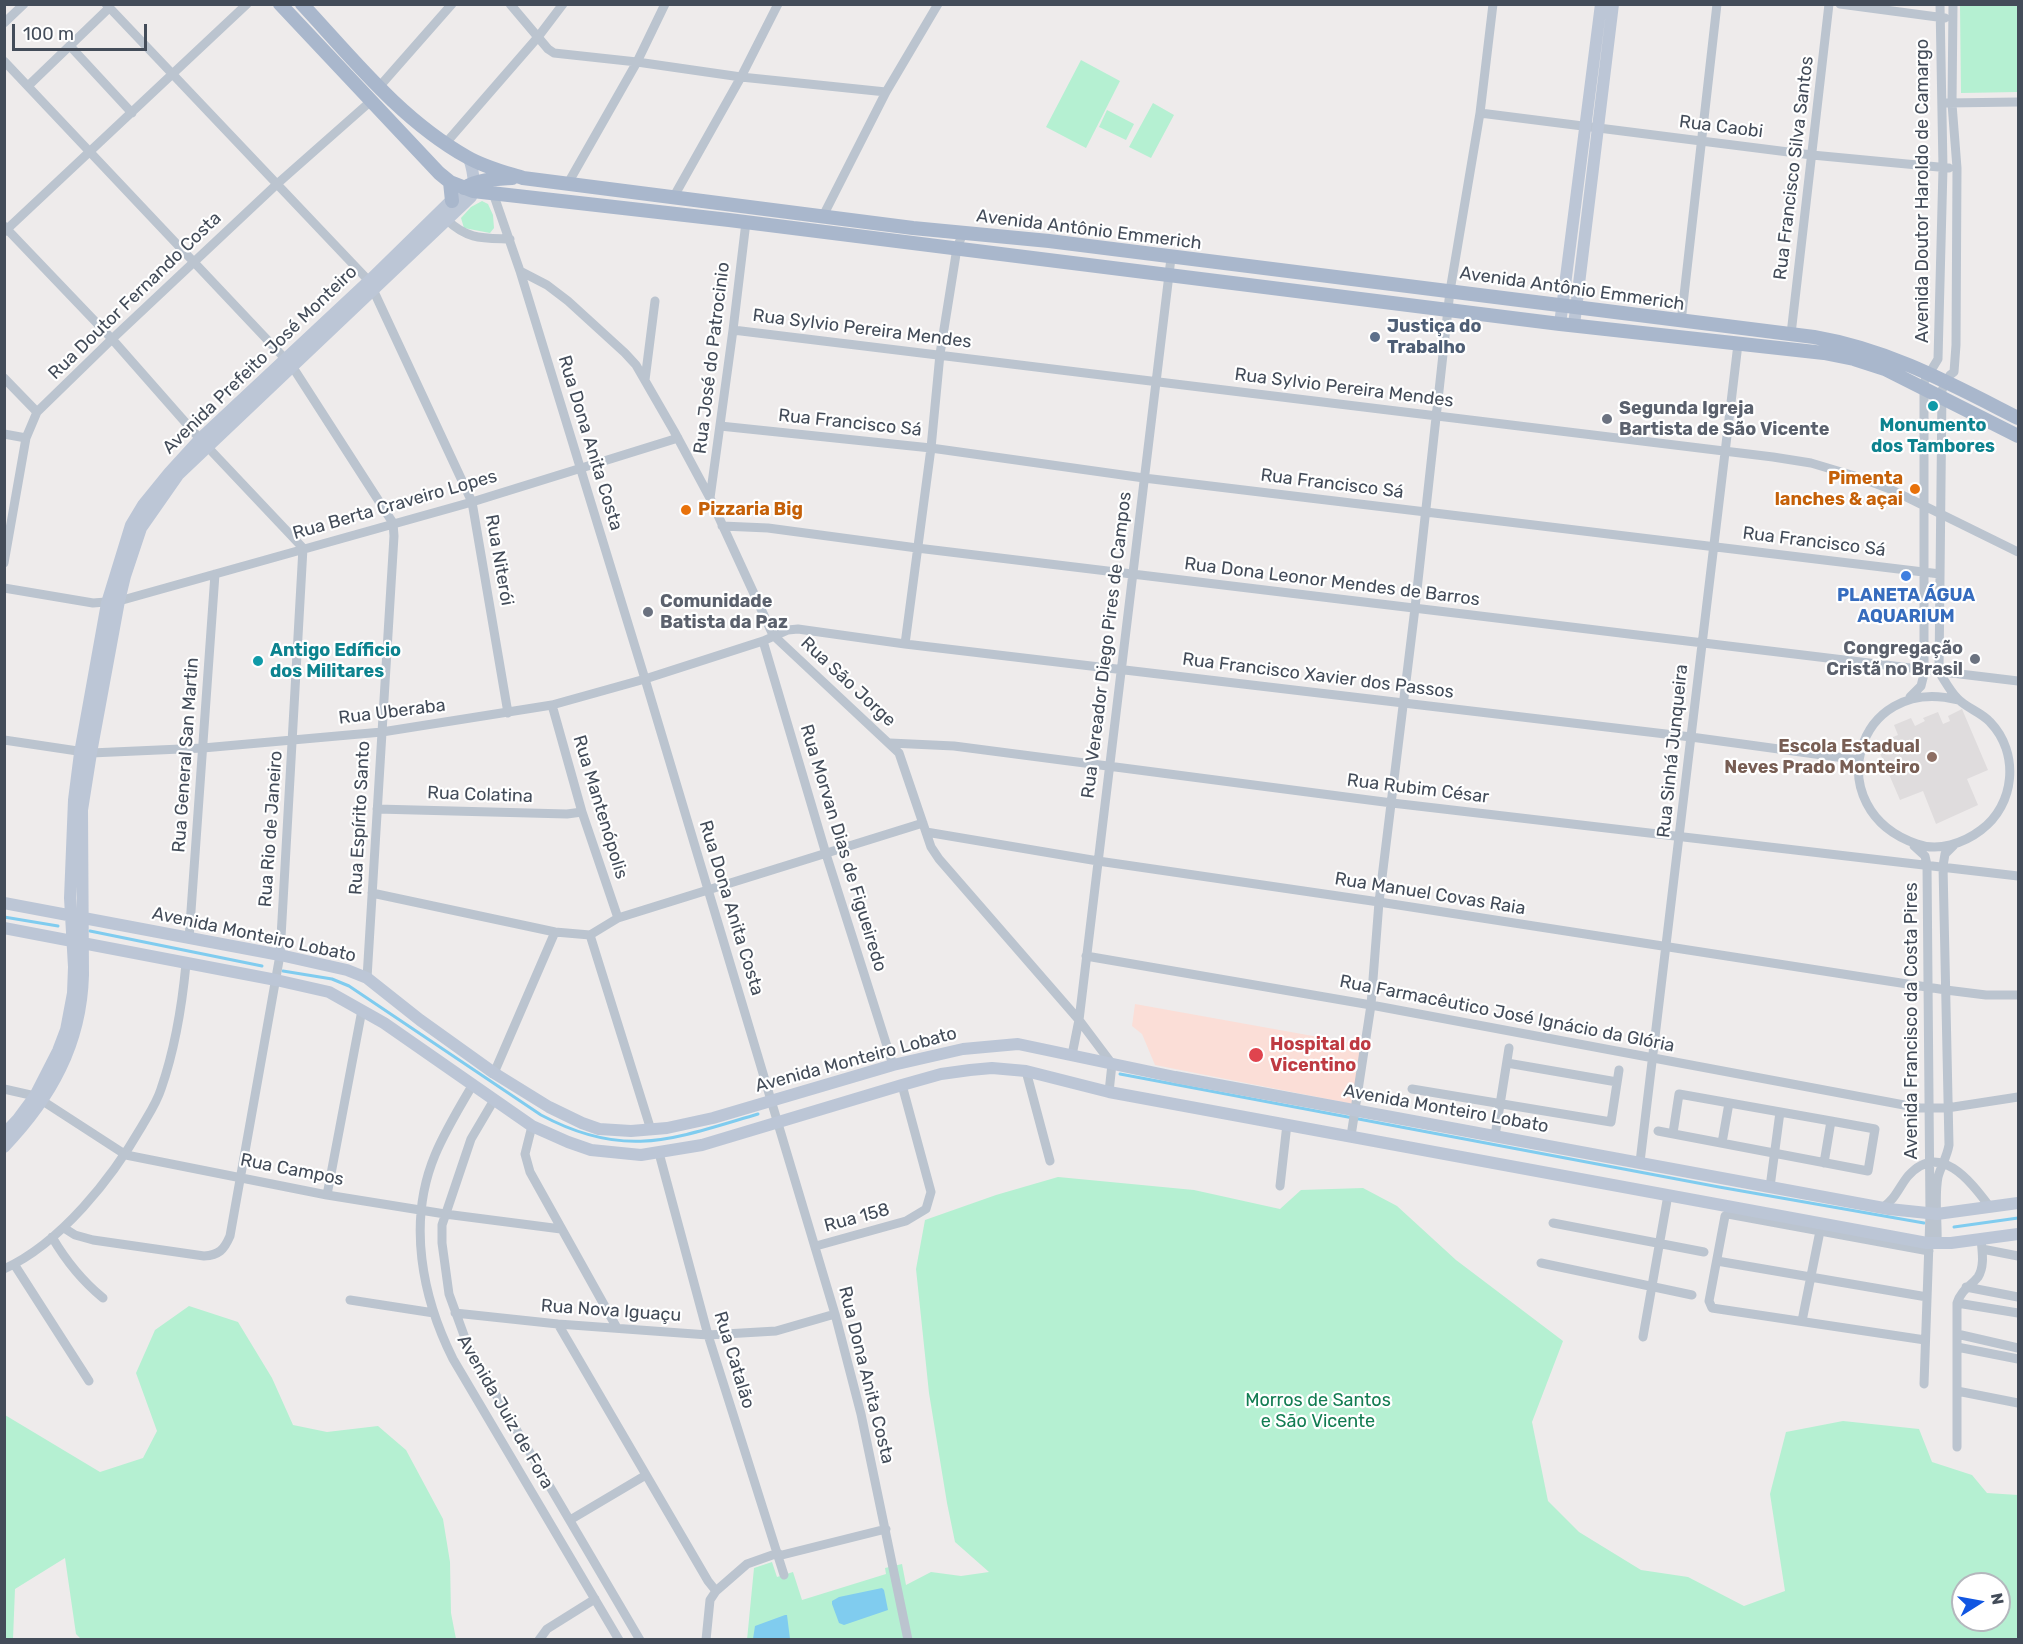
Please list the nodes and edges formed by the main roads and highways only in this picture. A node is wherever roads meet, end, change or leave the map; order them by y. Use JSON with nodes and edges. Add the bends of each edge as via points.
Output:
{"nodes":[{"id":1,"x":280,"y":4,"type":"edge"},
{"id":2,"x":302,"y":4,"type":"edge"},
{"id":3,"x":523,"y":178,"type":"junction"},
{"id":4,"x":491,"y":179,"type":"junction"},
{"id":5,"x":450,"y":182,"type":"junction"},
{"id":6,"x":470,"y":187,"type":"junction"},
{"id":7,"x":493,"y":194,"type":"junction"},
{"id":8,"x":456,"y":204,"type":"road end"},
{"id":9,"x":1049,"y":241,"type":"junction"},
{"id":10,"x":1047,"y":259,"type":"junction"},
{"id":11,"x":2019,"y":418,"type":"edge"},
{"id":12,"x":2019,"y":436,"type":"edge"}],
"edges":[{"from":1,"to":5,"type":"main road"},
{"from":2,"to":3,"type":"main road","name":"Avenida Antônio Emmerich","via":[[414,121],[468,158]]},
{"from":3,"to":4,"type":"main road"},
{"from":3,"to":9,"type":"main road","name":"Avenida Antônio Emmerich"},
{"from":4,"to":6,"type":"main road"},
{"from":4,"to":7,"type":"main road"},
{"from":5,"to":6,"type":"main road"},
{"from":5,"to":8,"type":"main road"},
{"from":6,"to":7,"type":"main road","name":"Avenida Antônio Emmerich"},
{"from":7,"to":10,"type":"main road","name":"Avenida Antônio Emmerich"},
{"from":9,"to":10,"type":"main road"},
{"from":9,"to":11,"type":"main road","name":"Avenida Antônio Emmerich","via":[[1841,342],[1929,374]]},
{"from":10,"to":12,"type":"main road","name":"Avenida Antônio Emmerich","via":[[1792,348],[1885,369]]}]}
